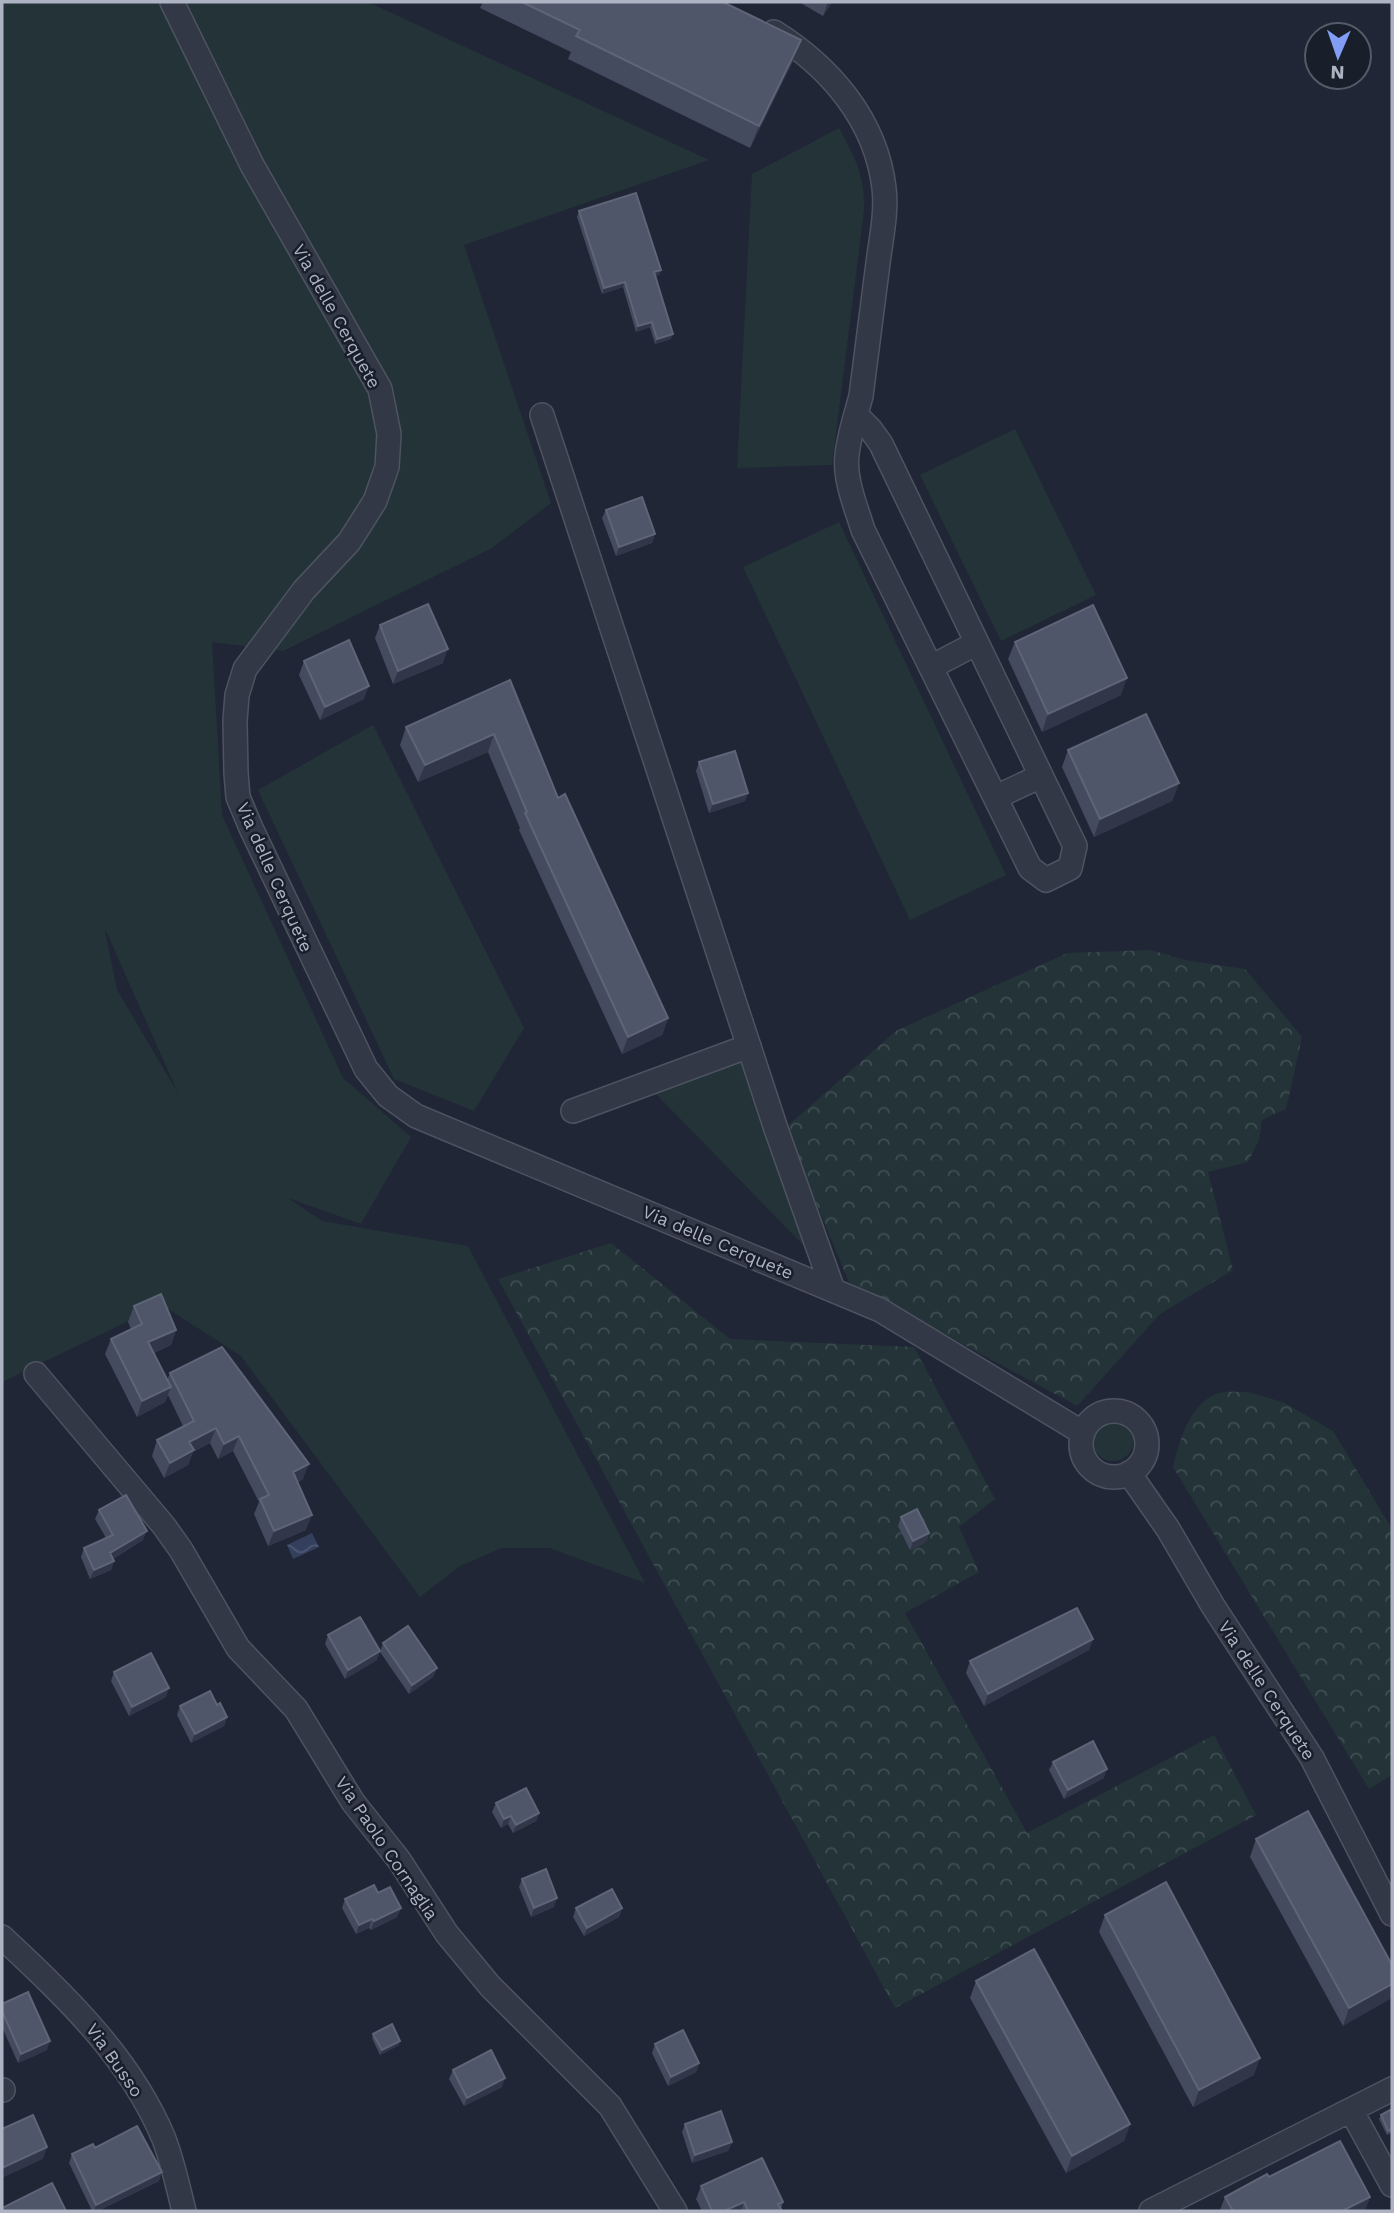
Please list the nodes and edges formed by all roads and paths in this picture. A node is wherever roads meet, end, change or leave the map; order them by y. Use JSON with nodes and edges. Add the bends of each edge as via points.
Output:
{"nodes":[{"id":1,"x":172,"y":2,"type":"edge"},
{"id":2,"x":756,"y":22,"type":"edge"},
{"id":3,"x":542,"y":415,"type":"dead end"},
{"id":4,"x":856,"y":415,"type":"junction"},
{"id":5,"x":977,"y":643,"type":"junction"},
{"id":6,"x":931,"y":667,"type":"junction"},
{"id":7,"x":1041,"y":776,"type":"junction"},
{"id":8,"x":996,"y":797,"type":"junction"},
{"id":9,"x":748,"y":1046,"type":"junction"},
{"id":10,"x":573,"y":1111,"type":"dead end"},
{"id":11,"x":833,"y":1290,"type":"junction"},
{"id":12,"x":36,"y":1374,"type":"dead end"},
{"id":13,"x":1083,"y":1433,"type":"junction"},
{"id":14,"x":1129,"y":1474,"type":"junction"},
{"id":15,"x":1392,"y":1914,"type":"edge"},
{"id":16,"x":2,"y":1937,"type":"edge"},
{"id":17,"x":1392,"y":2088,"type":"edge"},
{"id":18,"x":1351,"y":2110,"type":"junction"},
{"id":19,"x":1392,"y":2185,"type":"edge"},
{"id":20,"x":184,"y":2211,"type":"edge"},
{"id":21,"x":675,"y":2211,"type":"edge"},
{"id":22,"x":1151,"y":2211,"type":"edge"}],
"edges":[{"from":1,"to":11,"type":"street","name":"Via delle Cerquete","via":[[252,165],[380,389],[389,435],[387,467],[375,501],[349,542],[304,590],[245,669],[234,721],[238,797],[366,1069],[388,1096],[416,1116]]},
{"from":2,"to":4,"type":"street","via":[[795,46],[842,90],[874,146],[885,189]]},
{"from":3,"to":9,"type":"street","name":"Via delle Cerquete"},
{"from":4,"to":5,"type":"street","via":[[881,444]]},
{"from":4,"to":6,"type":"street","via":[[847,457],[852,495],[863,530]]},
{"from":5,"to":6,"type":"street"},
{"from":5,"to":7,"type":"street"},
{"from":6,"to":8,"type":"street"},
{"from":7,"to":8,"type":"street"},
{"from":7,"to":8,"type":"street","via":[[1075,846],[1070,868],[1046,880],[1030,868]]},
{"from":9,"to":10,"type":"street"},
{"from":9,"to":11,"type":"street","name":"Via delle Cerquete"},
{"from":11,"to":13,"type":"street","name":"Via delle Cerquete","via":[[880,1310]]},
{"from":12,"to":21,"type":"street","name":"Via Paolo Cornaglia","via":[[181,1550],[238,1648],[296,1709],[353,1802],[399,1860],[447,1934],[490,1986],[610,2106]]},
{"from":13,"to":14,"type":"street","via":[[1084,1458],[1092,1468],[1103,1475]]},
{"from":13,"to":14,"type":"street","via":[[1100,1414],[1112,1411],[1136,1419],[1144,1429],[1146,1455]]},
{"from":14,"to":15,"type":"street","name":"Via delle Cerquete","via":[[1312,1758]]},
{"from":16,"to":20,"type":"street","name":"Via Busso","via":[[113,2051],[163,2137]]},
{"from":17,"to":18,"type":"street"},
{"from":18,"to":19,"type":"street"},
{"from":18,"to":22,"type":"street"}]}
